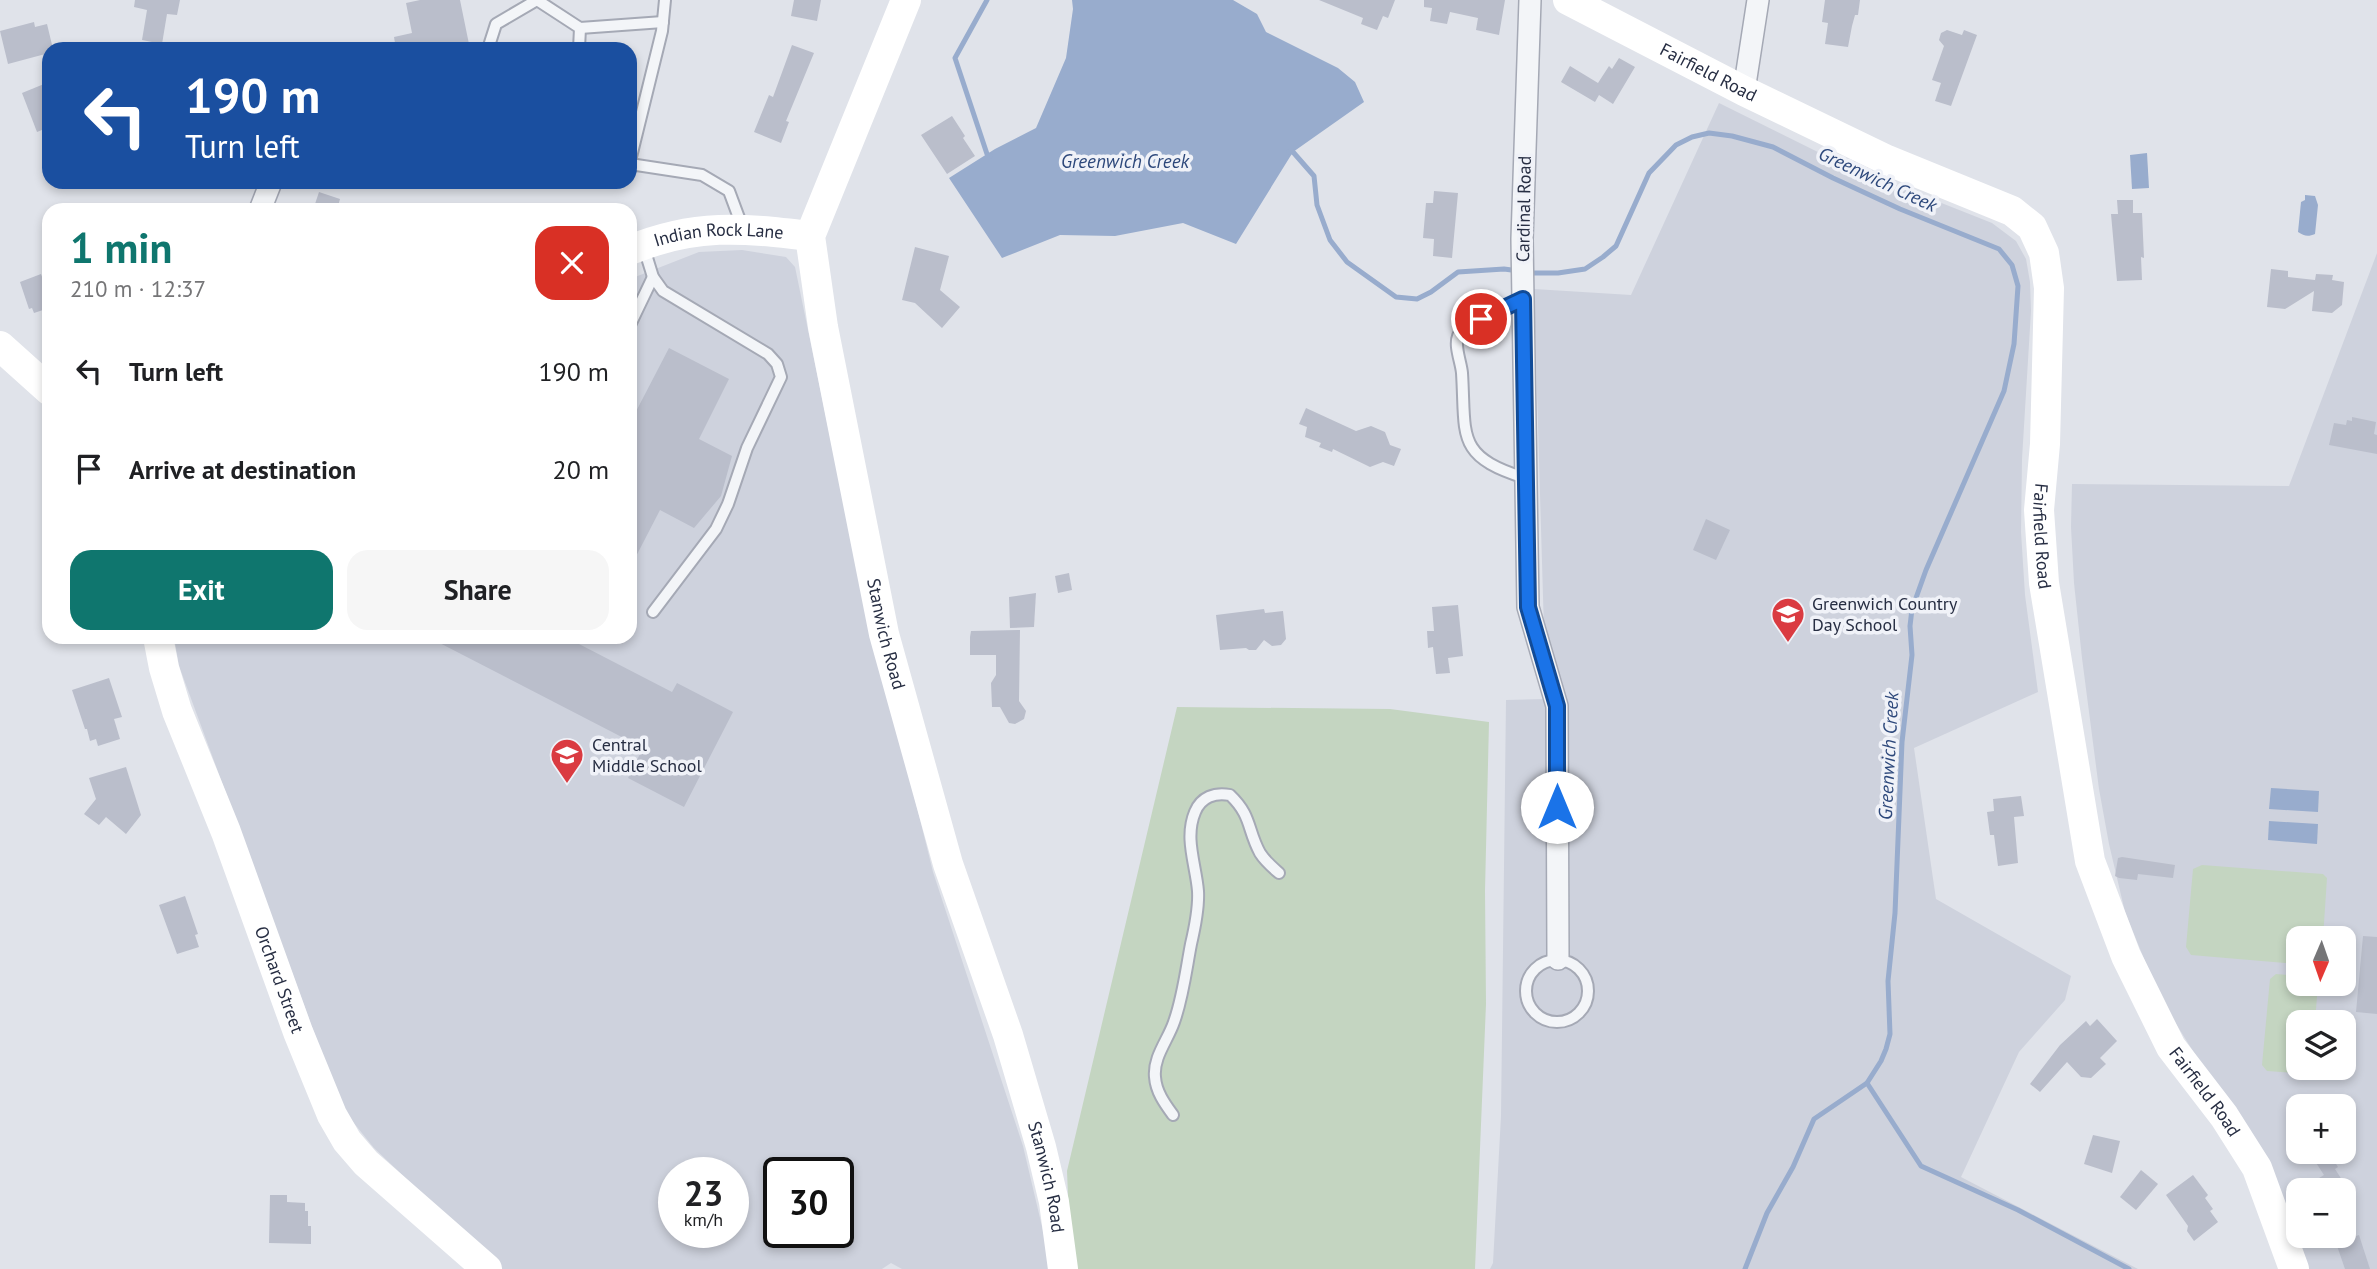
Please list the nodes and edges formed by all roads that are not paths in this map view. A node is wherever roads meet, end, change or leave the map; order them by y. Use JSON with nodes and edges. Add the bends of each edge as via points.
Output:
{"nodes":[{"id":1,"x":537,"y":0,"type":"edge"},
{"id":2,"x":665,"y":0,"type":"edge"},
{"id":3,"x":906,"y":0,"type":"edge"},
{"id":4,"x":1530,"y":0,"type":"edge"},
{"id":5,"x":1569,"y":0,"type":"edge"},
{"id":6,"x":1758,"y":0,"type":"edge"},
{"id":7,"x":663,"y":22,"type":"junction"},
{"id":8,"x":580,"y":28,"type":"junction"},
{"id":9,"x":490,"y":42,"type":"edge"},
{"id":10,"x":579,"y":42,"type":"edge"},
{"id":11,"x":1744,"y":91,"type":"junction"},
{"id":12,"x":637,"y":133,"type":"edge"},
{"id":13,"x":637,"y":164,"type":"edge"},
{"id":14,"x":743,"y":229,"type":"junction"},
{"id":15,"x":810,"y":236,"type":"junction"},
{"id":16,"x":637,"y":248,"type":"edge"},
{"id":17,"x":637,"y":250,"type":"edge"},
{"id":18,"x":653,"y":277,"type":"junction"},
{"id":19,"x":1523,"y":280,"type":"junction"},
{"id":20,"x":637,"y":310,"type":"edge"},
{"id":21,"x":0,"y":346,"type":"edge"},
{"id":22,"x":42,"y":384,"type":"edge"},
{"id":23,"x":1525,"y":478,"type":"junction"},
{"id":24,"x":653,"y":612,"type":"dead end"},
{"id":25,"x":159,"y":644,"type":"edge"},
{"id":26,"x":1279,"y":873,"type":"dead end"},
{"id":27,"x":1558,"y":959,"type":"junction"},
{"id":28,"x":1173,"y":1115,"type":"dead end"},
{"id":29,"x":486,"y":1269,"type":"edge"},
{"id":30,"x":1063,"y":1269,"type":"edge"},
{"id":31,"x":2294,"y":1269,"type":"edge"}],
"edges":[{"from":1,"to":8,"type":"lane"},
{"from":1,"to":9,"type":"lane","via":[[496,24]]},
{"from":2,"to":7,"type":"lane"},
{"from":3,"to":15,"type":"street","name":"Stanwich Road"},
{"from":4,"to":19,"type":"street","name":"Cardinal Road"},
{"from":5,"to":11,"type":"street","name":"Fairfield Road"},
{"from":6,"to":11,"type":"street"},
{"from":7,"to":8,"type":"lane"},
{"from":7,"to":12,"type":"lane"},
{"from":8,"to":10,"type":"lane"},
{"from":11,"to":31,"type":"street","name":"Fairfield Road","via":[[1887,160],[2012,211],[2032,227],[2044,253],[2049,288],[2039,510],[2044,583],[2090,861],[2126,956],[2171,1047],[2257,1167]]},
{"from":13,"to":14,"type":"lane","via":[[702,175],[729,191]]},
{"from":14,"to":15,"type":"street","name":"Indian Rock Lane"},
{"from":14,"to":16,"type":"street","name":"Indian Rock Lane","via":[[671,236]]},
{"from":15,"to":30,"type":"street","name":"Stanwich Road","via":[[822,327],[884,634],[948,864],[1034,1122],[1054,1202]]},
{"from":17,"to":18,"type":"lane"},
{"from":18,"to":20,"type":"lane"},
{"from":18,"to":24,"type":"lane","via":[[663,291],[768,354],[780,377],[716,528]]},
{"from":19,"to":23,"type":"street","name":"Cardinal Road"},
{"from":19,"to":23,"type":"lane","via":[[1467,325],[1457,344],[1466,439],[1478,457]]},
{"from":21,"to":22,"type":"street"},
{"from":23,"to":27,"type":"street","name":"Cardinal Road","via":[[1528,607],[1557,706]]},
{"from":25,"to":29,"type":"street","name":"Orchard Street","via":[[177,711],[332,1115],[366,1163]]},
{"from":26,"to":28,"type":"lane","via":[[1259,851],[1248,817],[1230,794],[1213,794],[1202,801],[1194,812],[1190,848],[1198,901],[1192,941],[1174,1024],[1155,1077],[1160,1096]]},
{"from":27,"to":27,"type":"lane","via":[[1538,966],[1527,983],[1529,1004],[1535,1013],[1553,1022],[1573,1018],[1587,1003],[1589,993],[1584,974]]}]}
